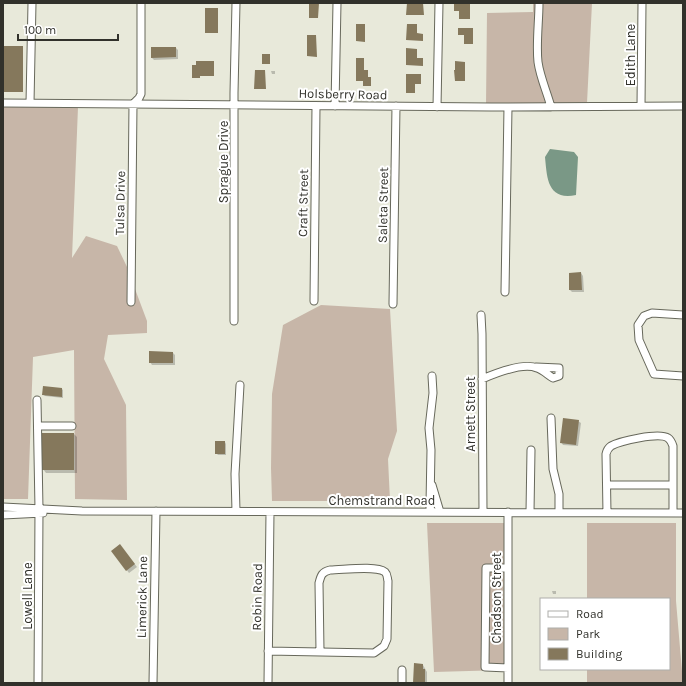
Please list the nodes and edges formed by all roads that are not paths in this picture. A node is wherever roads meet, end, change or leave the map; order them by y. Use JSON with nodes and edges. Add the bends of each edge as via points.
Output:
{"nodes":[{"id":1,"x":32,"y":3,"type":"edge"},
{"id":2,"x":141,"y":3,"type":"edge"},
{"id":3,"x":236,"y":3,"type":"edge"},
{"id":4,"x":337,"y":3,"type":"edge"},
{"id":5,"x":439,"y":3,"type":"edge"},
{"id":6,"x":539,"y":3,"type":"edge"},
{"id":7,"x":642,"y":3,"type":"edge"},
{"id":8,"x":3,"y":103,"type":"edge"},
{"id":9,"x":30,"y":103,"type":"junction"},
{"id":10,"x":133,"y":104,"type":"junction"},
{"id":11,"x":234,"y":104,"type":"junction"},
{"id":12,"x":316,"y":106,"type":"junction"},
{"id":13,"x":335,"y":106,"type":"junction"},
{"id":14,"x":396,"y":106,"type":"junction"},
{"id":15,"x":641,"y":106,"type":"junction"},
{"id":16,"x":683,"y":106,"type":"edge"},
{"id":17,"x":437,"y":107,"type":"junction"},
{"id":18,"x":508,"y":107,"type":"junction"},
{"id":19,"x":551,"y":107,"type":"junction"},
{"id":20,"x":505,"y":292,"type":"dead end"},
{"id":21,"x":314,"y":301,"type":"dead end"},
{"id":22,"x":131,"y":302,"type":"dead end"},
{"id":23,"x":394,"y":304,"type":"dead end"},
{"id":24,"x":481,"y":315,"type":"dead end"},
{"id":25,"x":683,"y":315,"type":"edge"},
{"id":26,"x":234,"y":321,"type":"dead end"},
{"id":27,"x":536,"y":367,"type":"dead end"},
{"id":28,"x":432,"y":376,"type":"dead end"},
{"id":29,"x":683,"y":376,"type":"edge"},
{"id":30,"x":482,"y":379,"type":"junction"},
{"id":31,"x":240,"y":386,"type":"dead end"},
{"id":32,"x":37,"y":400,"type":"dead end"},
{"id":33,"x":551,"y":418,"type":"dead end"},
{"id":34,"x":38,"y":426,"type":"junction"},
{"id":35,"x":72,"y":426,"type":"dead end"},
{"id":36,"x":531,"y":450,"type":"dead end"},
{"id":37,"x":607,"y":485,"type":"junction"},
{"id":38,"x":672,"y":485,"type":"junction"},
{"id":39,"x":3,"y":507,"type":"edge"},
{"id":40,"x":39,"y":511,"type":"junction"},
{"id":41,"x":156,"y":511,"type":"junction"},
{"id":42,"x":236,"y":511,"type":"junction"},
{"id":43,"x":270,"y":512,"type":"junction"},
{"id":44,"x":437,"y":512,"type":"junction"},
{"id":45,"x":483,"y":512,"type":"junction"},
{"id":46,"x":508,"y":512,"type":"junction"},
{"id":47,"x":530,"y":512,"type":"junction"},
{"id":48,"x":559,"y":512,"type":"junction"},
{"id":49,"x":607,"y":513,"type":"junction"},
{"id":50,"x":673,"y":513,"type":"junction"},
{"id":51,"x":683,"y":513,"type":"edge"},
{"id":52,"x":3,"y":515,"type":"edge"},
{"id":53,"x":508,"y":568,"type":"junction"},
{"id":54,"x":268,"y":651,"type":"junction"},
{"id":55,"x":320,"y":651,"type":"junction"},
{"id":56,"x":508,"y":668,"type":"junction"},
{"id":57,"x":402,"y":670,"type":"dead end"},
{"id":58,"x":38,"y":683,"type":"edge"},
{"id":59,"x":153,"y":683,"type":"edge"},
{"id":60,"x":268,"y":683,"type":"edge"},
{"id":61,"x":402,"y":683,"type":"edge"},
{"id":62,"x":508,"y":683,"type":"edge"}],
"edges":[{"from":1,"to":9,"type":"street"},
{"from":2,"to":10,"type":"street","via":[[141,94]]},
{"from":3,"to":11,"type":"street","name":"Sprague Drive"},
{"from":4,"to":13,"type":"street"},
{"from":5,"to":17,"type":"street"},
{"from":6,"to":19,"type":"street","via":[[538,62]]},
{"from":7,"to":15,"type":"street","name":"Edith Lane"},
{"from":8,"to":9,"type":"street","name":"Holsberry Road"},
{"from":9,"to":10,"type":"street","name":"Holsberry Road"},
{"from":10,"to":11,"type":"street","name":"Holsberry Road"},
{"from":10,"to":22,"type":"street","name":"Tulsa Drive"},
{"from":11,"to":12,"type":"street","name":"Holsberry Road"},
{"from":11,"to":26,"type":"street","name":"Sprague Drive"},
{"from":12,"to":13,"type":"street","name":"Holsberry Road"},
{"from":12,"to":21,"type":"street","name":"Craft Street"},
{"from":13,"to":14,"type":"street","name":"Holsberry Road"},
{"from":14,"to":17,"type":"street","name":"Holsberry Road"},
{"from":14,"to":23,"type":"street","name":"Saleta Street"},
{"from":15,"to":16,"type":"street","name":"Holsberry Road"},
{"from":15,"to":19,"type":"street","name":"Holsberry Road"},
{"from":17,"to":18,"type":"street","name":"Holsberry Road"},
{"from":18,"to":19,"type":"street","name":"Holsberry Road"},
{"from":18,"to":20,"type":"street"},
{"from":24,"to":30,"type":"street","name":"Arnett Street"},
{"from":25,"to":29,"type":"street","via":[[652,313],[644,316],[638,325],[639,340],[654,374]]},
{"from":27,"to":30,"type":"street","via":[[515,368]]},
{"from":28,"to":44,"type":"street","via":[[430,479]]},
{"from":30,"to":45,"type":"street","name":"Arnett Street"},
{"from":31,"to":42,"type":"street","via":[[235,474]]},
{"from":32,"to":34,"type":"street","name":"Lowell Lane"},
{"from":33,"to":48,"type":"street","via":[[553,469],[559,494]]},
{"from":34,"to":35,"type":"street"},
{"from":34,"to":40,"type":"street","name":"Lowell Lane"},
{"from":36,"to":47,"type":"street"},
{"from":37,"to":38,"type":"street"},
{"from":37,"to":38,"type":"street","via":[[606,454],[610,447],[644,437],[664,437],[669,439],[672,446]]},
{"from":37,"to":49,"type":"street"},
{"from":38,"to":50,"type":"street"},
{"from":39,"to":40,"type":"street","name":"Chemstrand Road"},
{"from":40,"to":41,"type":"street","name":"Chemstrand Road"},
{"from":40,"to":52,"type":"street","name":"Chemstrand Road"},
{"from":40,"to":58,"type":"street","name":"Lowell Lane"},
{"from":41,"to":42,"type":"street","name":"Chemstrand Road"},
{"from":41,"to":59,"type":"street","name":"Limerick Lane"},
{"from":42,"to":43,"type":"street","name":"Chemstrand Road"},
{"from":43,"to":44,"type":"street","name":"Chemstrand Road"},
{"from":43,"to":54,"type":"street","name":"Robin Road"},
{"from":44,"to":45,"type":"street","name":"Chemstrand Road"},
{"from":45,"to":46,"type":"street","name":"Chemstrand Road"},
{"from":46,"to":47,"type":"street","name":"Chemstrand Road"},
{"from":46,"to":53,"type":"street","name":"Chadson Street"},
{"from":47,"to":48,"type":"street","name":"Chemstrand Road"},
{"from":48,"to":49,"type":"street","name":"Chemstrand Road"},
{"from":49,"to":50,"type":"street","name":"Chemstrand Road"},
{"from":50,"to":51,"type":"street","name":"Chemstrand Road"},
{"from":53,"to":56,"type":"street","name":"Chadson Street"},
{"from":53,"to":56,"type":"street","via":[[486,568],[485,667]]},
{"from":54,"to":55,"type":"street"},
{"from":54,"to":60,"type":"street","name":"Robin Road"},
{"from":55,"to":55,"type":"street","via":[[374,653],[384,646],[387,639],[388,581],[384,572],[376,569],[324,571],[319,583]]},
{"from":56,"to":62,"type":"street","name":"Chadson Street"},
{"from":57,"to":61,"type":"street"}]}
